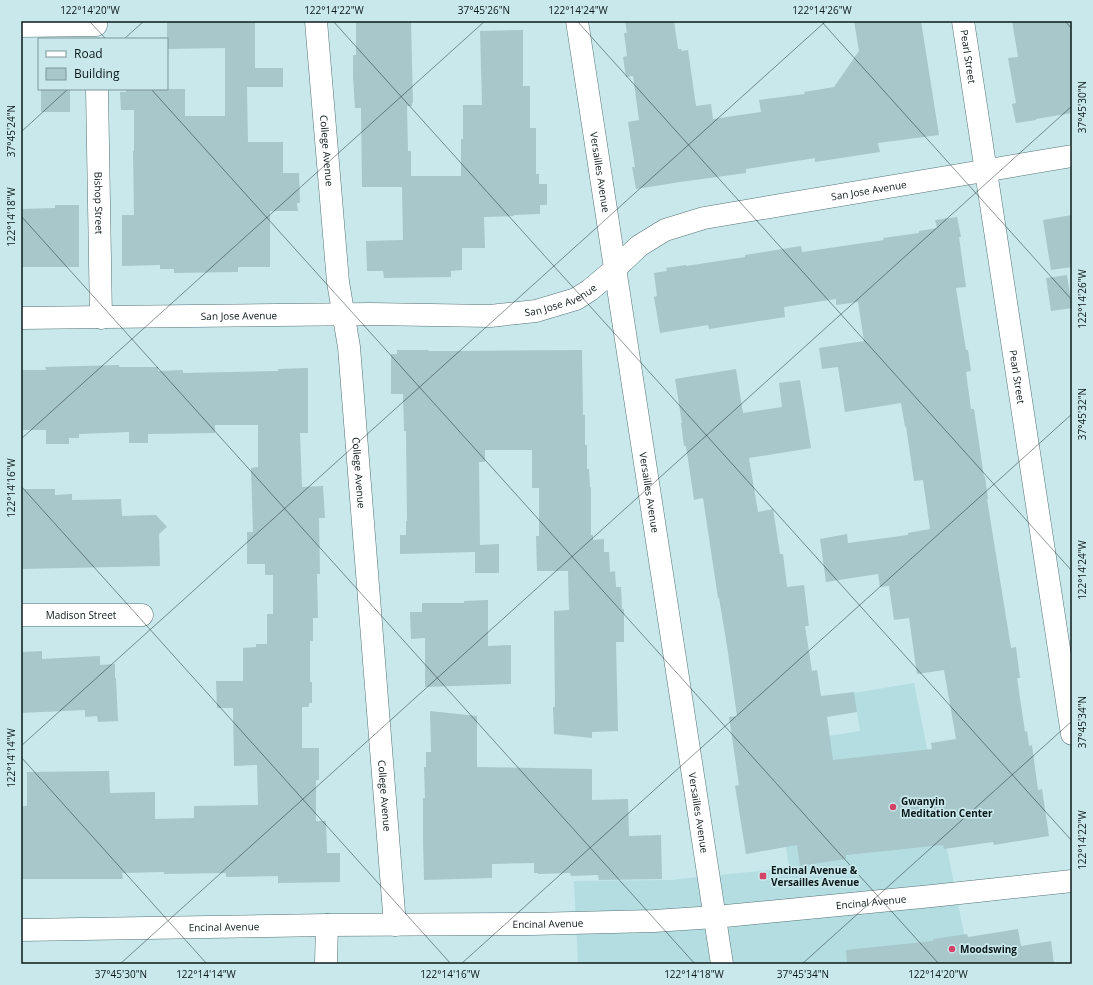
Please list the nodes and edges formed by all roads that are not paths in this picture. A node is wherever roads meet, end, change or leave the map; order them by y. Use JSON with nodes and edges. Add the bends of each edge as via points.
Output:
{"nodes":[{"id":1,"x":316,"y":21,"type":"edge"},
{"id":2,"x":576,"y":21,"type":"edge"},
{"id":3,"x":963,"y":21,"type":"edge"},
{"id":4,"x":21,"y":26,"type":"edge"},
{"id":5,"x":96,"y":28,"type":"edge"},
{"id":6,"x":97,"y":90,"type":"edge"},
{"id":7,"x":1072,"y":156,"type":"edge"},
{"id":8,"x":986,"y":171,"type":"junction"},
{"id":9,"x":615,"y":269,"type":"junction"},
{"id":10,"x":344,"y":314,"type":"junction"},
{"id":11,"x":21,"y":318,"type":"edge"},
{"id":12,"x":101,"y":318,"type":"junction"},
{"id":13,"x":21,"y":615,"type":"edge"},
{"id":14,"x":142,"y":615,"type":"dead end"},
{"id":15,"x":1072,"y":734,"type":"edge"},
{"id":16,"x":1072,"y":881,"type":"edge"},
{"id":17,"x":716,"y":917,"type":"junction"},
{"id":18,"x":326,"y":925,"type":"junction"},
{"id":19,"x":395,"y":925,"type":"junction"},
{"id":20,"x":21,"y":930,"type":"edge"},
{"id":21,"x":326,"y":964,"type":"edge"},
{"id":22,"x":722,"y":964,"type":"edge"}],
"edges":[{"from":1,"to":10,"type":"street","name":"College Avenue","via":[[338,282]]},
{"from":2,"to":9,"type":"street","name":"Versailles Avenue"},
{"from":3,"to":8,"type":"street","name":"Pearl Street"},
{"from":4,"to":5,"type":"street"},
{"from":6,"to":12,"type":"street","name":"Bishop Street"},
{"from":7,"to":8,"type":"street","name":"San Jose Avenue"},
{"from":8,"to":9,"type":"street","name":"San Jose Avenue","via":[[704,218],[665,230],[639,246]]},
{"from":8,"to":15,"type":"street","name":"Pearl Street"},
{"from":9,"to":10,"type":"street","name":"San Jose Avenue","via":[[576,299],[536,311],[490,316]]},
{"from":9,"to":17,"type":"street","name":"Versailles Avenue"},
{"from":10,"to":12,"type":"street","name":"San Jose Avenue"},
{"from":10,"to":19,"type":"street","name":"College Avenue","via":[[349,347]]},
{"from":11,"to":12,"type":"street","name":"San Jose Avenue"},
{"from":13,"to":14,"type":"street","name":"Madison Street"},
{"from":16,"to":17,"type":"street","name":"Encinal Avenue"},
{"from":17,"to":19,"type":"street","name":"Encinal Avenue","via":[[586,923]]},
{"from":17,"to":22,"type":"street","name":"Versailles Avenue"},
{"from":18,"to":19,"type":"street","name":"Encinal Avenue"},
{"from":18,"to":20,"type":"street","name":"Encinal Avenue"},
{"from":18,"to":21,"type":"street"}]}
